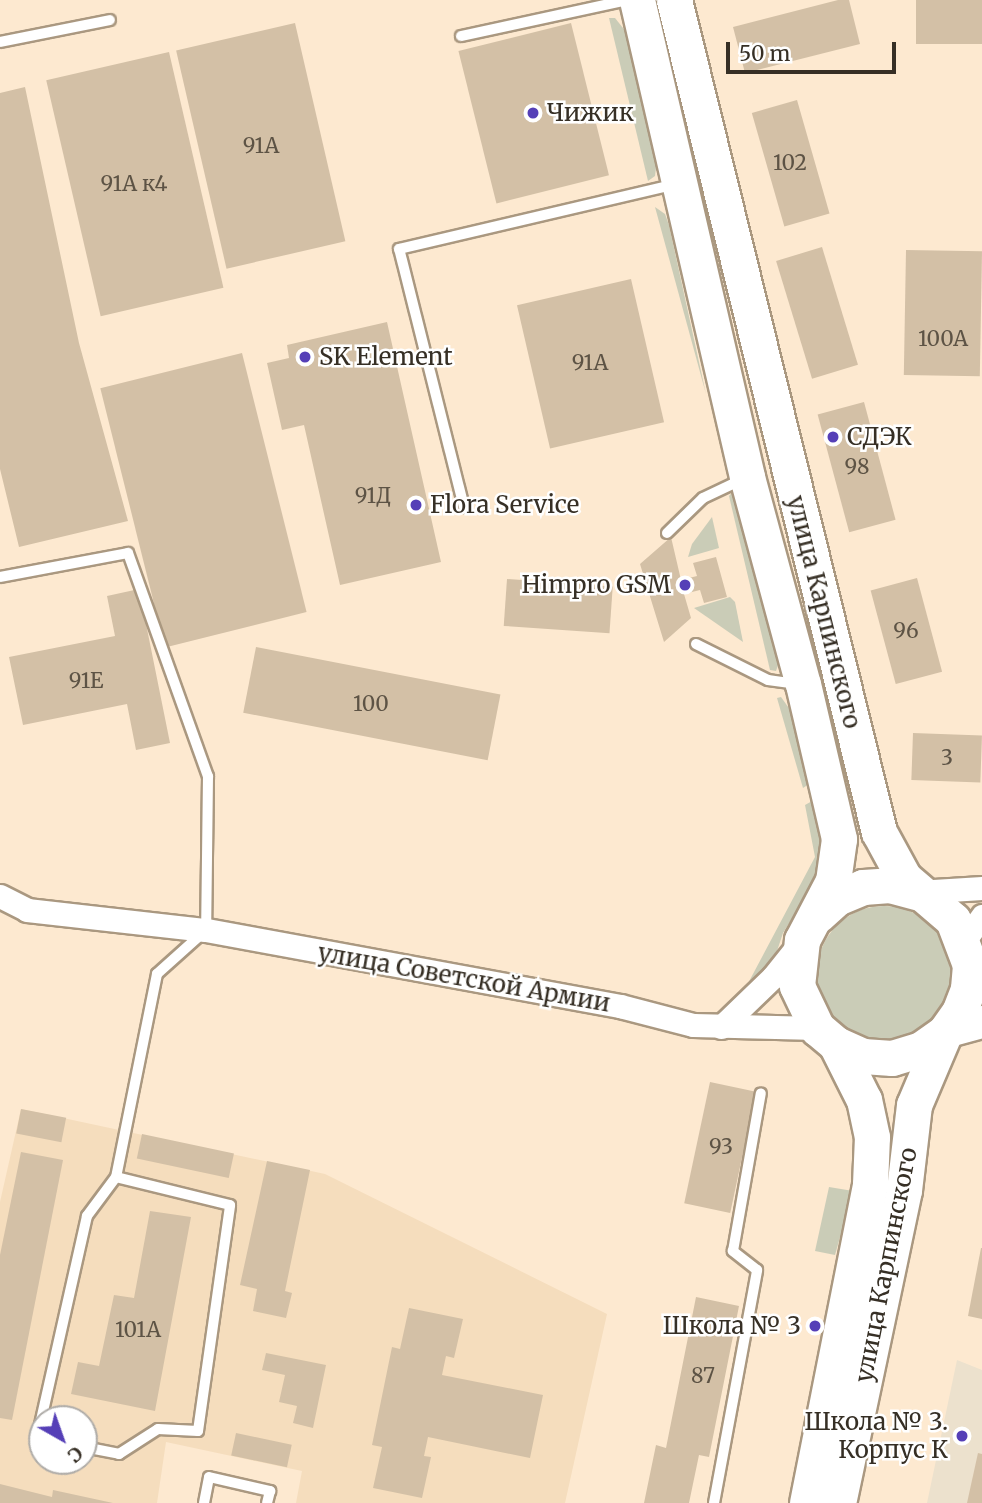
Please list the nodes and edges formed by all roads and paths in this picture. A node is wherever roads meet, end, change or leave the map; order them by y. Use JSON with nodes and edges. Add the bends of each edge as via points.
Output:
{"nodes":[{"id":1,"x":628,"y":0,"type":"edge"},
{"id":2,"x":637,"y":0,"type":"edge"},
{"id":3,"x":674,"y":0,"type":"edge"},
{"id":4,"x":110,"y":20,"type":"dead end"},
{"id":5,"x":461,"y":36,"type":"dead end"},
{"id":6,"x":0,"y":42,"type":"edge"},
{"id":7,"x":680,"y":183,"type":"junction"},
{"id":8,"x":752,"y":324,"type":"junction"},
{"id":9,"x":716,"y":341,"type":"junction"},
{"id":10,"x":747,"y":477,"type":"junction"},
{"id":11,"x":464,"y":507,"type":"dead end"},
{"id":12,"x":667,"y":533,"type":"dead end"},
{"id":13,"x":0,"y":577,"type":"edge"},
{"id":14,"x":696,"y":644,"type":"dead end"},
{"id":15,"x":803,"y":684,"type":"junction"},
{"id":16,"x":982,"y":888,"type":"edge"},
{"id":17,"x":917,"y":891,"type":"junction"},
{"id":18,"x":0,"y":896,"type":"edge"},
{"id":19,"x":809,"y":928,"type":"junction"},
{"id":20,"x":206,"y":930,"type":"junction"},
{"id":21,"x":976,"y":938,"type":"edge"},
{"id":22,"x":982,"y":1022,"type":"edge"},
{"id":23,"x":721,"y":1027,"type":"junction"},
{"id":24,"x":945,"y":1032,"type":"junction"},
{"id":25,"x":827,"y":1036,"type":"junction"},
{"id":26,"x":761,"y":1093,"type":"dead end"},
{"id":27,"x":116,"y":1177,"type":"junction"},
{"id":28,"x":45,"y":1405,"type":"edge"},
{"id":29,"x":98,"y":1450,"type":"edge"},
{"id":30,"x":204,"y":1503,"type":"edge"},
{"id":31,"x":267,"y":1503,"type":"edge"},
{"id":32,"x":713,"y":1503,"type":"edge"},
{"id":33,"x":807,"y":1503,"type":"edge"},
{"id":34,"x":838,"y":1503,"type":"edge"}],
"edges":[{"from":1,"to":5,"type":"lane"},
{"from":2,"to":7,"type":"main road","name":"улица Карпинского"},
{"from":3,"to":8,"type":"main road","name":"улица Карпинского"},
{"from":4,"to":6,"type":"lane"},
{"from":7,"to":9,"type":"main road","name":"улица Карпинского"},
{"from":7,"to":11,"type":"lane","via":[[399,249]]},
{"from":8,"to":9,"type":"main road","via":[[748,339],[738,347]]},
{"from":8,"to":17,"type":"main road","name":"улица Карпинского","via":[[878,832]]},
{"from":9,"to":10,"type":"main road","name":"улица Карпинского"},
{"from":10,"to":12,"type":"lane","via":[[703,498]]},
{"from":10,"to":15,"type":"main road","name":"улица Карпинского"},
{"from":13,"to":20,"type":"lane","via":[[128,553],[208,776]]},
{"from":14,"to":15,"type":"lane","via":[[768,680]]},
{"from":15,"to":19,"type":"main road","name":"улица Карпинского","via":[[839,839],[833,881]]},
{"from":16,"to":17,"type":"street"},
{"from":17,"to":19,"type":"main road","name":"улица Карпинского","via":[[890,885],[863,887],[837,898]]},
{"from":17,"to":21,"type":"main road","name":"улица Карпинского"},
{"from":18,"to":20,"type":"street","name":"улица Советской Армии","via":[[27,909]]},
{"from":19,"to":23,"type":"street","via":[[774,978]]},
{"from":19,"to":25,"type":"main road","name":"улица Карпинского","via":[[797,986]]},
{"from":20,"to":23,"type":"street","name":"улица Советской Армии"},
{"from":20,"to":27,"type":"lane","via":[[157,974]]},
{"from":21,"to":24,"type":"main road","name":"улица Карпинского","via":[[968,989]]},
{"from":22,"to":24,"type":"street"},
{"from":23,"to":25,"type":"street","name":"улица Советской Армии"},
{"from":24,"to":25,"type":"main road","name":"улица Карпинского","via":[[921,1049],[892,1058],[863,1056]]},
{"from":24,"to":34,"type":"main road","name":"улица Карпинского","via":[[914,1105],[904,1190]]},
{"from":25,"to":33,"type":"main road","name":"улица Карпинского","via":[[863,1100],[873,1137],[870,1184]]},
{"from":26,"to":32,"type":"lane","via":[[733,1251],[757,1270]]},
{"from":27,"to":28,"type":"lane","via":[[88,1216]]},
{"from":27,"to":29,"type":"lane","via":[[230,1205],[198,1431],[158,1429],[119,1454]]},
{"from":30,"to":31,"type":"lane","via":[[209,1477],[270,1490]]}]}
